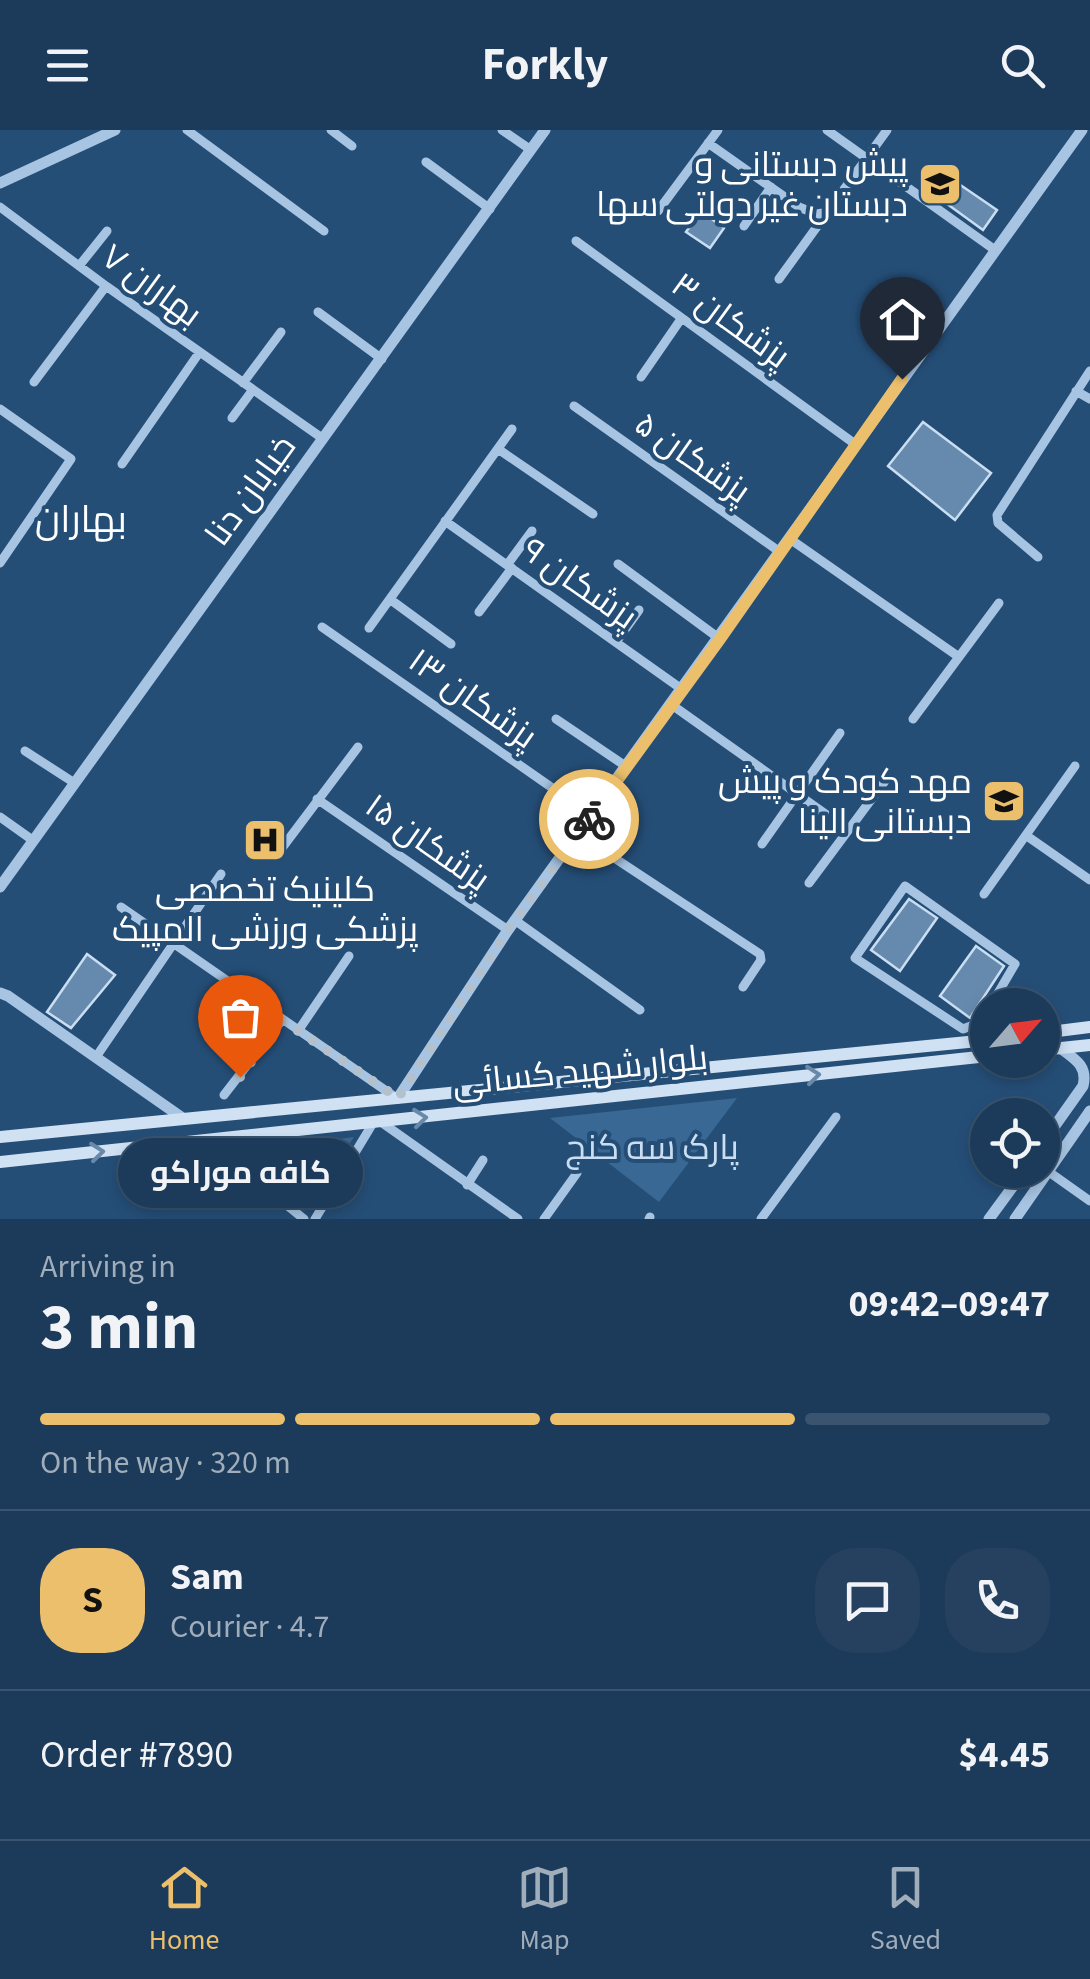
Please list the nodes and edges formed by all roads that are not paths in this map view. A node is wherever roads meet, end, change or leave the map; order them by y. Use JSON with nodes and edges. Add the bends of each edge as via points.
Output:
{"nodes":[{"id":1,"x":116,"y":130,"type":"edge"},
{"id":2,"x":187,"y":130,"type":"edge"},
{"id":3,"x":332,"y":130,"type":"edge"},
{"id":4,"x":502,"y":130,"type":"edge"},
{"id":5,"x":545,"y":130,"type":"edge"},
{"id":6,"x":718,"y":130,"type":"edge"},
{"id":7,"x":827,"y":130,"type":"edge"},
{"id":8,"x":888,"y":130,"type":"edge"},
{"id":9,"x":1082,"y":130,"type":"edge"},
{"id":10,"x":708,"y":143,"type":"junction"},
{"id":11,"x":352,"y":146,"type":"dead end"},
{"id":12,"x":531,"y":150,"type":"junction"},
{"id":13,"x":868,"y":160,"type":"junction"},
{"id":14,"x":426,"y":162,"type":"dead end"},
{"id":15,"x":2,"y":179,"type":"edge"},
{"id":16,"x":772,"y":188,"type":"junction"},
{"id":17,"x":0,"y":207,"type":"edge"},
{"id":18,"x":490,"y":208,"type":"junction"},
{"id":19,"x":658,"y":212,"type":"dead end"},
{"id":20,"x":830,"y":212,"type":"junction"},
{"id":21,"x":744,"y":226,"type":"dead end"},
{"id":22,"x":324,"y":230,"type":"dead end"},
{"id":23,"x":108,"y":231,"type":"dead end"},
{"id":24,"x":576,"y":240,"type":"dead end"},
{"id":25,"x":996,"y":250,"type":"junction"},
{"id":26,"x":80,"y":266,"type":"junction"},
{"id":27,"x":779,"y":279,"type":"dead end"},
{"id":28,"x":106,"y":286,"type":"junction"},
{"id":29,"x":318,"y":312,"type":"dead end"},
{"id":30,"x":681,"y":318,"type":"junction"},
{"id":31,"x":282,"y":332,"type":"dead end"},
{"id":32,"x":198,"y":353,"type":"junction"},
{"id":33,"x":382,"y":359,"type":"junction"},
{"id":34,"x":1090,"y":371,"type":"edge"},
{"id":35,"x":641,"y":378,"type":"dead end"},
{"id":36,"x":34,"y":382,"type":"dead end"},
{"id":37,"x":243,"y":384,"type":"junction"},
{"id":38,"x":252,"y":391,"type":"junction"},
{"id":39,"x":1076,"y":391,"type":"junction"},
{"id":40,"x":1090,"y":399,"type":"edge"},
{"id":41,"x":574,"y":406,"type":"dead end"},
{"id":42,"x":0,"y":408,"type":"edge"},
{"id":43,"x":232,"y":418,"type":"dead end"},
{"id":44,"x":512,"y":429,"type":"dead end"},
{"id":45,"x":322,"y":438,"type":"junction"},
{"id":46,"x":856,"y":444,"type":"junction"},
{"id":47,"x":498,"y":449,"type":"junction"},
{"id":48,"x":122,"y":464,"type":"dead end"},
{"id":49,"x":593,"y":514,"type":"dead end"},
{"id":50,"x":445,"y":521,"type":"junction"},
{"id":51,"x":532,"y":531,"type":"dead end"},
{"id":52,"x":790,"y":539,"type":"junction"},
{"id":53,"x":780,"y":552,"type":"junction"},
{"id":54,"x":1038,"y":557,"type":"dead end"},
{"id":55,"x":0,"y":562,"type":"edge"},
{"id":56,"x":618,"y":564,"type":"dead end"},
{"id":57,"x":509,"y":566,"type":"junction"},
{"id":58,"x":390,"y":600,"type":"junction"},
{"id":59,"x":999,"y":603,"type":"dead end"},
{"id":60,"x":639,"y":610,"type":"dead end"},
{"id":61,"x":479,"y":612,"type":"dead end"},
{"id":62,"x":322,"y":627,"type":"dead end"},
{"id":63,"x":370,"y":628,"type":"dead end"},
{"id":64,"x":720,"y":639,"type":"junction"},
{"id":65,"x":616,"y":642,"type":"junction"},
{"id":66,"x":452,"y":644,"type":"dead end"},
{"id":67,"x":959,"y":656,"type":"junction"},
{"id":68,"x":683,"y":690,"type":"junction"},
{"id":69,"x":672,"y":705,"type":"junction"},
{"id":70,"x":913,"y":719,"type":"dead end"},
{"id":71,"x":556,"y":720,"type":"dead end"},
{"id":72,"x":840,"y":733,"type":"dead end"},
{"id":73,"x":358,"y":747,"type":"dead end"},
{"id":74,"x":25,"y":751,"type":"dead end"},
{"id":75,"x":1075,"y":766,"type":"dead end"},
{"id":76,"x":627,"y":767,"type":"junction"},
{"id":77,"x":885,"y":781,"type":"dead end"},
{"id":78,"x":73,"y":782,"type":"junction"},
{"id":79,"x":796,"y":793,"type":"junction"},
{"id":80,"x":318,"y":799,"type":"junction"},
{"id":81,"x":592,"y":815,"type":"junction"},
{"id":82,"x":0,"y":817,"type":"edge"},
{"id":83,"x":848,"y":830,"type":"junction"},
{"id":84,"x":578,"y":834,"type":"junction"},
{"id":85,"x":1027,"y":836,"type":"junction"},
{"id":86,"x":32,"y":839,"type":"junction"},
{"id":87,"x":762,"y":844,"type":"dead end"},
{"id":88,"x":282,"y":848,"type":"dead end"},
{"id":89,"x":221,"y":874,"type":"dead end"},
{"id":90,"x":1090,"y":880,"type":"edge"},
{"id":91,"x":809,"y":883,"type":"dead end"},
{"id":92,"x":1,"y":885,"type":"edge"},
{"id":93,"x":984,"y":894,"type":"dead end"},
{"id":94,"x":121,"y":906,"type":"dead end"},
{"id":95,"x":512,"y":926,"type":"junction"},
{"id":96,"x":174,"y":946,"type":"junction"},
{"id":97,"x":349,"y":956,"type":"dead end"},
{"id":98,"x":744,"y":987,"type":"dead end"},
{"id":99,"x":1001,"y":988,"type":"edge"},
{"id":100,"x":0,"y":994,"type":"edge"},
{"id":101,"x":640,"y":1010,"type":"dead end"},
{"id":102,"x":282,"y":1020,"type":"junction"},
{"id":103,"x":970,"y":1026,"type":"edge"},
{"id":104,"x":1090,"y":1027,"type":"edge"},
{"id":105,"x":298,"y":1031,"type":"junction"},
{"id":106,"x":1060,"y":1031,"type":"edge"},
{"id":107,"x":970,"y":1042,"type":"edge"},
{"id":108,"x":1090,"y":1046,"type":"edge"},
{"id":109,"x":1060,"y":1048,"type":"joint"},
{"id":110,"x":96,"y":1057,"type":"junction"},
{"id":111,"x":970,"y":1058,"type":"edge"},
{"id":112,"x":768,"y":1061,"type":"junction"},
{"id":113,"x":769,"y":1080,"type":"junction"},
{"id":114,"x":224,"y":1095,"type":"dead end"},
{"id":115,"x":398,"y":1098,"type":"junction"},
{"id":116,"x":1090,"y":1112,"type":"edge"},
{"id":117,"x":836,"y":1117,"type":"dead end"},
{"id":118,"x":184,"y":1119,"type":"junction"},
{"id":119,"x":1060,"y":1119,"type":"edge"},
{"id":120,"x":146,"y":1122,"type":"junction"},
{"id":121,"x":377,"y":1122,"type":"junction"},
{"id":122,"x":0,"y":1137,"type":"edge"},
{"id":123,"x":206,"y":1140,"type":"junction"},
{"id":124,"x":1060,"y":1151,"type":"edge"},
{"id":125,"x":483,"y":1160,"type":"dead end"},
{"id":126,"x":0,"y":1162,"type":"edge"},
{"id":127,"x":577,"y":1173,"type":"dead end"},
{"id":128,"x":1060,"y":1179,"type":"edge"},
{"id":129,"x":467,"y":1184,"type":"junction"},
{"id":130,"x":1011,"y":1188,"type":"edge"},
{"id":131,"x":1035,"y":1188,"type":"edge"},
{"id":132,"x":1090,"y":1201,"type":"edge"},
{"id":133,"x":304,"y":1219,"type":"edge"},
{"id":134,"x":315,"y":1219,"type":"edge"},
{"id":135,"x":518,"y":1219,"type":"edge"},
{"id":136,"x":544,"y":1219,"type":"edge"},
{"id":137,"x":761,"y":1219,"type":"edge"},
{"id":138,"x":989,"y":1219,"type":"edge"},
{"id":139,"x":1016,"y":1219,"type":"edge"}],
"edges":[{"from":1,"to":15,"type":"street"},
{"from":2,"to":22,"type":"street"},
{"from":3,"to":11,"type":"street"},
{"from":4,"to":12,"type":"street"},
{"from":5,"to":12,"type":"street","name":"خیابان دنا"},
{"from":6,"to":10,"type":"street"},
{"from":7,"to":13,"type":"street"},
{"from":8,"to":13,"type":"street"},
{"from":9,"to":25,"type":"street"},
{"from":10,"to":16,"type":"street"},
{"from":10,"to":19,"type":"street"},
{"from":12,"to":18,"type":"street","name":"خیابان دنا"},
{"from":13,"to":20,"type":"street"},
{"from":13,"to":25,"type":"street"},
{"from":14,"to":18,"type":"street"},
{"from":16,"to":20,"type":"street","via":[[799,207]]},
{"from":16,"to":21,"type":"street"},
{"from":17,"to":26,"type":"street","name":"۷ بهاران"},
{"from":18,"to":33,"type":"street","name":"خیابان دنا"},
{"from":20,"to":27,"type":"street"},
{"from":23,"to":26,"type":"street"},
{"from":24,"to":30,"type":"street","name":"۳ پزشکان"},
{"from":25,"to":46,"type":"street"},
{"from":26,"to":28,"type":"street","name":"۷ بهاران"},
{"from":28,"to":32,"type":"street","name":"۷ بهاران"},
{"from":28,"to":36,"type":"street"},
{"from":29,"to":33,"type":"street"},
{"from":30,"to":35,"type":"street"},
{"from":30,"to":46,"type":"street","name":"۳ پزشکان"},
{"from":31,"to":37,"type":"street"},
{"from":32,"to":37,"type":"street","name":"۷ بهاران"},
{"from":32,"to":48,"type":"street"},
{"from":33,"to":45,"type":"street","name":"خیابان دنا"},
{"from":34,"to":39,"type":"street"},
{"from":37,"to":38,"type":"street","name":"۷ بهاران"},
{"from":38,"to":43,"type":"street"},
{"from":38,"to":45,"type":"street","name":"۷ بهاران"},
{"from":39,"to":40,"type":"street"},
{"from":39,"to":54,"type":"street","via":[[996,519]]},
{"from":41,"to":53,"type":"street","name":"۵ پزشکان"},
{"from":42,"to":55,"type":"street","via":[[71,459]]},
{"from":44,"to":47,"type":"street"},
{"from":45,"to":78,"type":"street","name":"خیابان دنا"},
{"from":46,"to":52,"type":"street"},
{"from":47,"to":49,"type":"street"},
{"from":47,"to":50,"type":"street"},
{"from":50,"to":57,"type":"street","name":"۹ پزشکان"},
{"from":50,"to":58,"type":"street"},
{"from":51,"to":57,"type":"street"},
{"from":52,"to":53,"type":"street"},
{"from":52,"to":67,"type":"street"},
{"from":53,"to":64,"type":"street"},
{"from":56,"to":64,"type":"street"},
{"from":57,"to":61,"type":"street"},
{"from":57,"to":65,"type":"street","name":"۹ پزشکان"},
{"from":58,"to":63,"type":"street"},
{"from":58,"to":66,"type":"street"},
{"from":59,"to":67,"type":"street"},
{"from":60,"to":65,"type":"street"},
{"from":62,"to":81,"type":"street","name":"۱۳ پزشکان"},
{"from":64,"to":68,"type":"street"},
{"from":65,"to":68,"type":"street","name":"۹ پزشکان"},
{"from":67,"to":70,"type":"street"},
{"from":68,"to":69,"type":"street"},
{"from":69,"to":76,"type":"street"},
{"from":69,"to":79,"type":"street"},
{"from":71,"to":76,"type":"street"},
{"from":72,"to":79,"type":"street"},
{"from":73,"to":80,"type":"street"},
{"from":74,"to":78,"type":"street"},
{"from":75,"to":85,"type":"street"},
{"from":76,"to":81,"type":"street"},
{"from":77,"to":83,"type":"street"},
{"from":78,"to":86,"type":"street","name":"خیابان دنا"},
{"from":79,"to":83,"type":"street"},
{"from":79,"to":87,"type":"street"},
{"from":80,"to":88,"type":"street"},
{"from":80,"to":95,"type":"street","name":"۱۵ پزشکان"},
{"from":81,"to":84,"type":"street"},
{"from":82,"to":86,"type":"street"},
{"from":83,"to":91,"type":"street"},
{"from":84,"to":95,"type":"street"},
{"from":84,"to":98,"type":"street","via":[[760,954]]},
{"from":85,"to":90,"type":"street"},
{"from":85,"to":93,"type":"street"},
{"from":86,"to":92,"type":"street","name":"خیابان دنا"},
{"from":89,"to":96,"type":"street"},
{"from":94,"to":96,"type":"street"},
{"from":95,"to":101,"type":"street","name":"۱۵ پزشکان"},
{"from":95,"to":115,"type":"street"},
{"from":96,"to":102,"type":"street"},
{"from":96,"to":110,"type":"street"},
{"from":97,"to":105,"type":"street"},
{"from":99,"to":103,"type":"street","via":[[1016,964],[905,886],[855,958],[963,1029]]},
{"from":100,"to":110,"type":"street"},
{"from":100,"to":120,"type":"street","via":[[150,1103]]},
{"from":102,"to":105,"type":"street"},
{"from":102,"to":114,"type":"street"},
{"from":104,"to":106,"type":"main road"},
{"from":105,"to":115,"type":"street"},
{"from":107,"to":112,"type":"main road","name":"بلوار شهید کسائی"},
{"from":108,"to":109,"type":"main road"},
{"from":109,"to":119,"type":"street","via":[[1080,1062],[1086,1076]]},
{"from":110,"to":118,"type":"street"},
{"from":113,"to":111,"type":"main road","name":"بلوار شهید کسائی","one_way":true},
{"from":112,"to":113,"type":"main road"},
{"from":112,"to":115,"type":"main road","name":"بلوار شهید کسائی"},
{"from":121,"to":113,"type":"main road","name":"بلوار شهید کسائی","one_way":true},
{"from":115,"to":118,"type":"main road","name":"بلوار شهید کسائی"},
{"from":116,"to":124,"type":"street"},
{"from":117,"to":137,"type":"street"},
{"from":118,"to":120,"type":"main road","name":"بلوار شهید کسائی"},
{"from":120,"to":122,"type":"main road","name":"بلوار شهید کسائی"},
{"from":121,"to":123,"type":"main road","name":"بلوار شهید کسائی"},
{"from":121,"to":129,"type":"street"},
{"from":121,"to":134,"type":"street"},
{"from":126,"to":123,"type":"main road","name":"بلوار شهید کسائی","one_way":true},
{"from":123,"to":133,"type":"street"},
{"from":125,"to":129,"type":"street"},
{"from":127,"to":136,"type":"street"},
{"from":128,"to":132,"type":"street"},
{"from":129,"to":135,"type":"street"},
{"from":130,"to":138,"type":"street"},
{"from":131,"to":139,"type":"street"}]}
